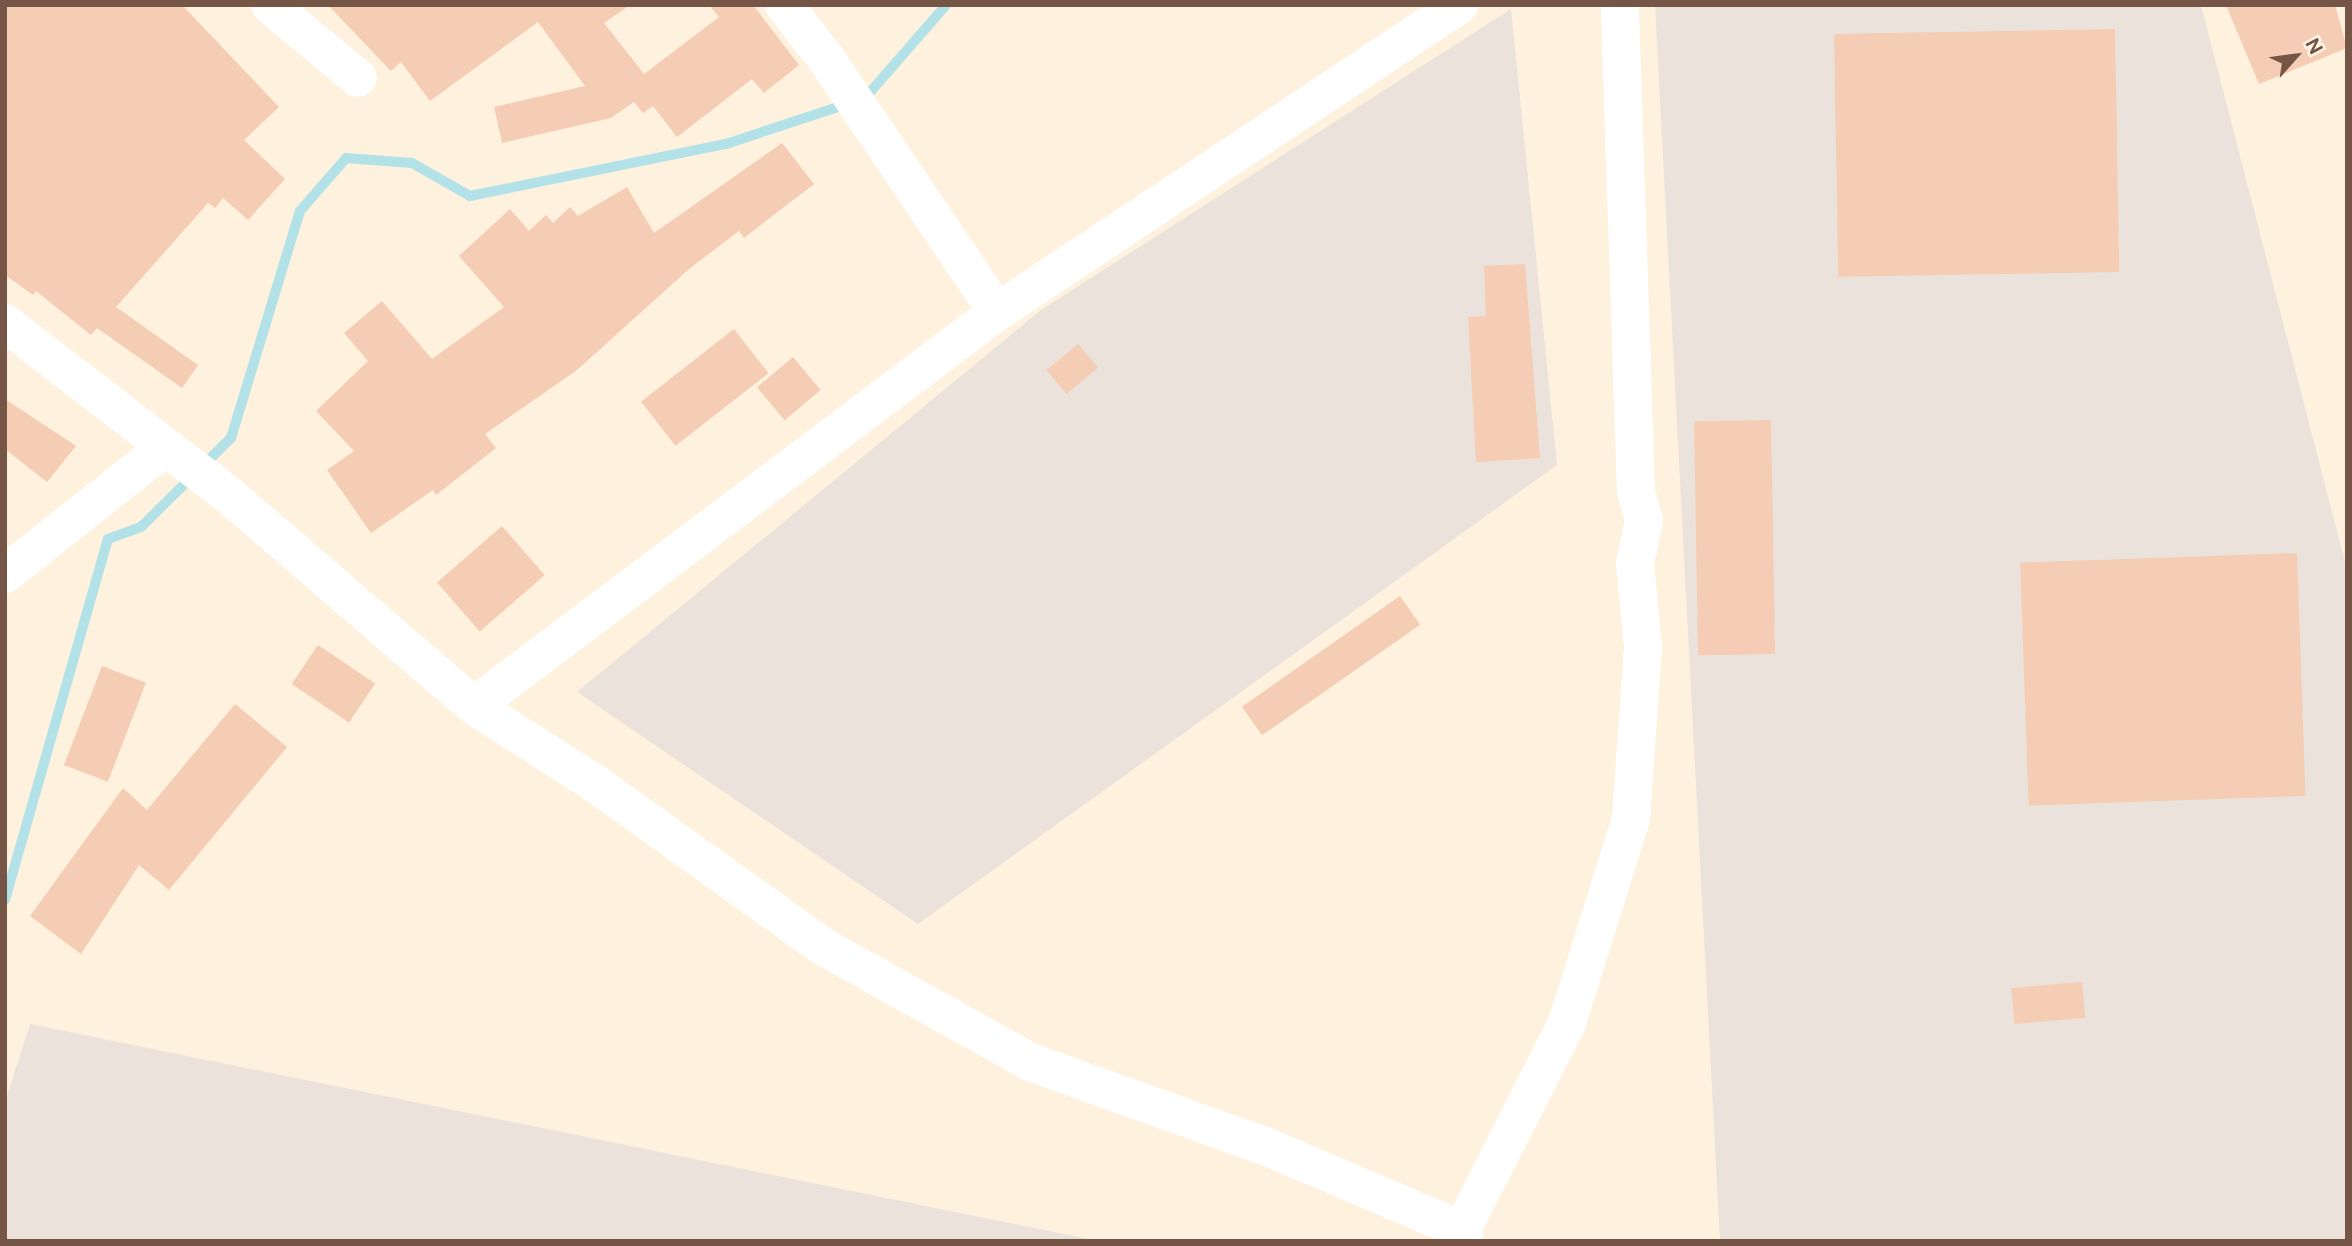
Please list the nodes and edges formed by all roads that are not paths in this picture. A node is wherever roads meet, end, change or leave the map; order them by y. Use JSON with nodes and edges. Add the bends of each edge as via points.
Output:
{"nodes":[{"id":1,"x":270,"y":5,"type":"edge"},
{"id":2,"x":784,"y":5,"type":"edge"},
{"id":3,"x":1459,"y":5,"type":"edge"},
{"id":4,"x":1620,"y":5,"type":"edge"},
{"id":5,"x":358,"y":78,"type":"dead end"},
{"id":6,"x":997,"y":312,"type":"junction"},
{"id":7,"x":5,"y":323,"type":"edge"},
{"id":8,"x":166,"y":447,"type":"junction"},
{"id":9,"x":5,"y":574,"type":"edge"},
{"id":10,"x":474,"y":706,"type":"junction"},
{"id":11,"x":1464,"y":1236,"type":"edge"}],
"edges":[{"from":1,"to":5,"type":"street"},
{"from":2,"to":6,"type":"street","via":[[830,64]]},
{"from":3,"to":6,"type":"street"},
{"from":4,"to":11,"type":"street","via":[[1636,492],[1644,520],[1635,564],[1643,647],[1631,819],[1567,1023]]},
{"from":6,"to":10,"type":"street"},
{"from":7,"to":8,"type":"street"},
{"from":8,"to":9,"type":"street"},
{"from":8,"to":10,"type":"street"},
{"from":10,"to":11,"type":"street","via":[[593,782],[822,946],[1030,1062],[1265,1146]]}]}
